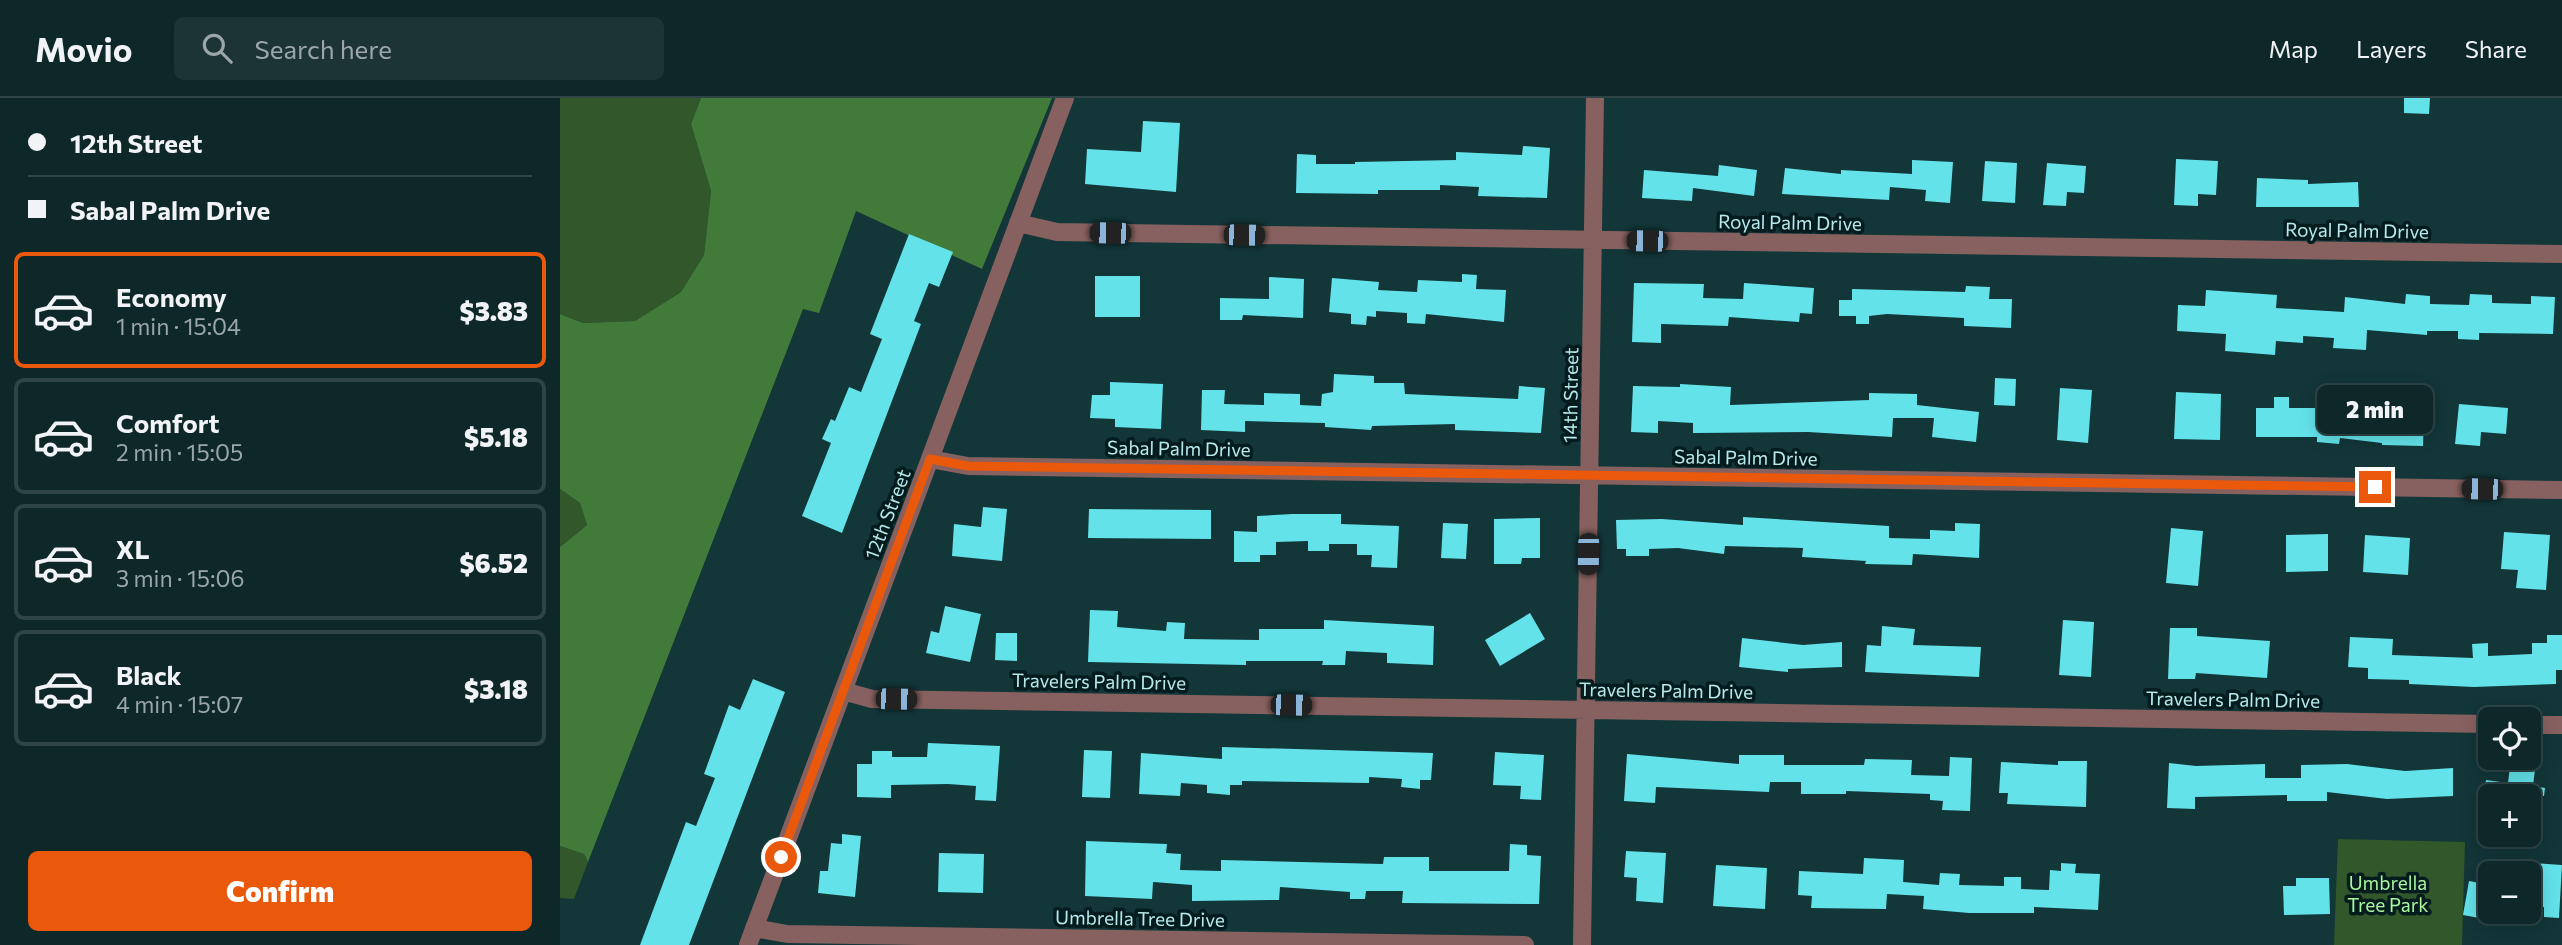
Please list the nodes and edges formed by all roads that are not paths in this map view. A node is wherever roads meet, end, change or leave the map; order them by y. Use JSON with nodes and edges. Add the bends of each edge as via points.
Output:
{"nodes":[{"id":1,"x":1066,"y":98,"type":"edge"},
{"id":2,"x":1595,"y":98,"type":"edge"},
{"id":3,"x":1018,"y":223,"type":"junction"},
{"id":4,"x":1593,"y":240,"type":"junction"},
{"id":5,"x":2562,"y":254,"type":"edge"},
{"id":6,"x":930,"y":459,"type":"junction"},
{"id":7,"x":1589,"y":475,"type":"junction"},
{"id":8,"x":2562,"y":490,"type":"edge"},
{"id":9,"x":843,"y":691,"type":"junction"},
{"id":10,"x":1586,"y":710,"type":"junction"},
{"id":11,"x":2478,"y":724,"type":"edge"},
{"id":12,"x":2541,"y":725,"type":"edge"},
{"id":13,"x":2562,"y":725,"type":"edge"},
{"id":14,"x":754,"y":928,"type":"junction"},
{"id":15,"x":748,"y":945,"type":"edge"},
{"id":16,"x":1525,"y":945,"type":"edge"},
{"id":17,"x":1582,"y":945,"type":"edge"}],
"edges":[{"from":1,"to":3,"type":"street","name":"12th Street"},
{"from":2,"to":4,"type":"street","name":"14th Street"},
{"from":3,"to":4,"type":"street","name":"Royal Palm Drive","via":[[1056,232]]},
{"from":3,"to":6,"type":"street","name":"12th Street"},
{"from":4,"to":5,"type":"street","name":"Royal Palm Drive"},
{"from":4,"to":7,"type":"street","name":"14th Street"},
{"from":6,"to":7,"type":"street","name":"Sabal Palm Drive","via":[[968,466]]},
{"from":6,"to":9,"type":"street","name":"12th Street"},
{"from":7,"to":8,"type":"street","name":"Sabal Palm Drive"},
{"from":7,"to":10,"type":"street","name":"14th Street"},
{"from":9,"to":10,"type":"street","name":"Travelers Palm Drive","via":[[872,699]]},
{"from":9,"to":14,"type":"street","name":"12th Street"},
{"from":10,"to":11,"type":"street","name":"Travelers Palm Drive"},
{"from":10,"to":17,"type":"street","name":"14th Street"},
{"from":12,"to":13,"type":"street"},
{"from":14,"to":15,"type":"street","name":"12th Street"},
{"from":14,"to":16,"type":"street","name":"Umbrella Tree Drive","via":[[788,934]]}]}
